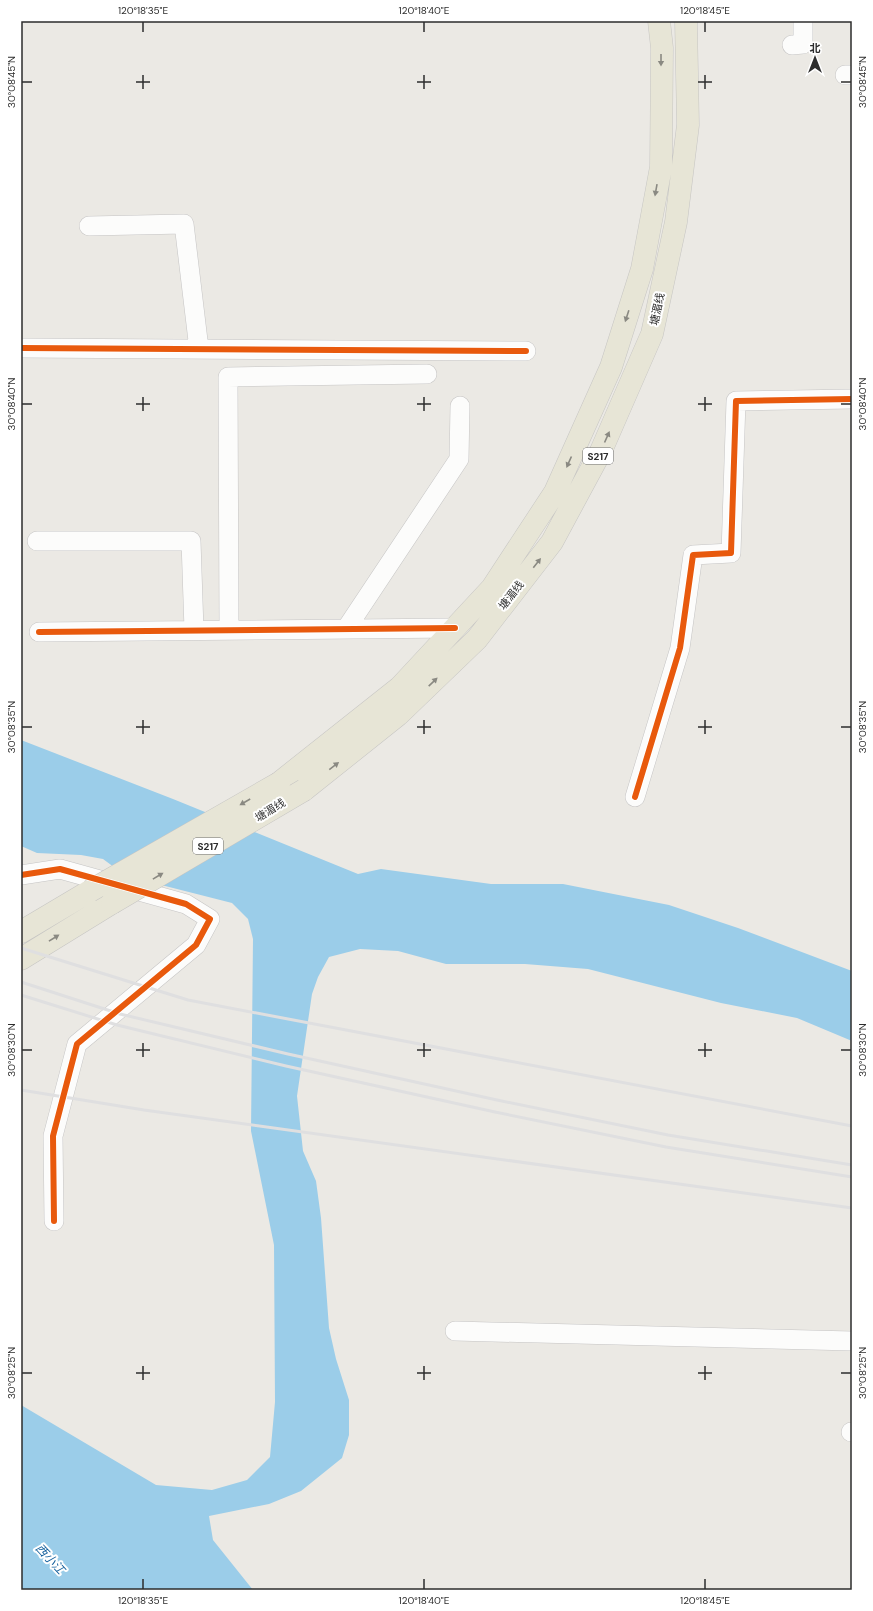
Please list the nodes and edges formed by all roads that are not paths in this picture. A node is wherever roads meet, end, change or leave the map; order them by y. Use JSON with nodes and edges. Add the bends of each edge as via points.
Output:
{"nodes":[{"id":1,"x":659,"y":21,"type":"edge"},
{"id":2,"x":686,"y":21,"type":"edge"},
{"id":3,"x":803,"y":21,"type":"edge"},
{"id":4,"x":792,"y":45,"type":"dead end"},
{"id":5,"x":89,"y":226,"type":"dead end"},
{"id":6,"x":21,"y":348,"type":"edge"},
{"id":7,"x":199,"y":349,"type":"junction"},
{"id":8,"x":526,"y":351,"type":"dead end"},
{"id":9,"x":428,"y":374,"type":"dead end"},
{"id":10,"x":852,"y":399,"type":"edge"},
{"id":11,"x":460,"y":406,"type":"dead end"},
{"id":12,"x":37,"y":541,"type":"dead end"},
{"id":13,"x":455,"y":628,"type":"junction"},
{"id":14,"x":346,"y":629,"type":"junction"},
{"id":15,"x":194,"y":630,"type":"junction"},
{"id":16,"x":229,"y":630,"type":"junction"},
{"id":17,"x":39,"y":632,"type":"dead end"},
{"id":18,"x":635,"y":797,"type":"dead end"},
{"id":19,"x":21,"y":875,"type":"edge"},
{"id":20,"x":21,"y":932,"type":"edge"},
{"id":21,"x":21,"y":959,"type":"edge"},
{"id":22,"x":54,"y":1221,"type":"dead end"},
{"id":23,"x":455,"y":1331,"type":"dead end"},
{"id":24,"x":852,"y":1341,"type":"edge"}],
"edges":[{"from":1,"to":13,"type":"main road","number":"S217","one_way":true,"via":[[662,48],[660,167],[642,269],[611,367],[555,492],[492,588]]},
{"from":21,"to":2,"type":"main road","name":"塘湄线","number":"S217","one_way":true,"bridge":true,"via":[[304,790],[398,715],[477,639],[552,542],[601,451],[652,334],[676,222],[688,125]]},
{"from":3,"to":4,"type":"street","via":[[803,44]]},
{"from":5,"to":7,"type":"street","via":[[184,224]]},
{"from":6,"to":7,"type":"street"},
{"from":7,"to":8,"type":"street"},
{"from":9,"to":16,"type":"street","via":[[228,377]]},
{"from":10,"to":18,"type":"street","via":[[736,401],[731,553],[693,555],[680,648]]},
{"from":11,"to":14,"type":"street","via":[[459,459]]},
{"from":12,"to":15,"type":"street","via":[[191,541]]},
{"from":13,"to":14,"type":"street"},
{"from":13,"to":20,"type":"main road","number":"S217","one_way":true,"bridge":true,"via":[[400,687],[279,783]]},
{"from":14,"to":16,"type":"street"},
{"from":15,"to":16,"type":"street"},
{"from":15,"to":17,"type":"street"},
{"from":19,"to":22,"type":"street","via":[[60,869],[186,904],[210,919],[196,945],[77,1044],[53,1136]]},
{"from":23,"to":24,"type":"street"}]}
